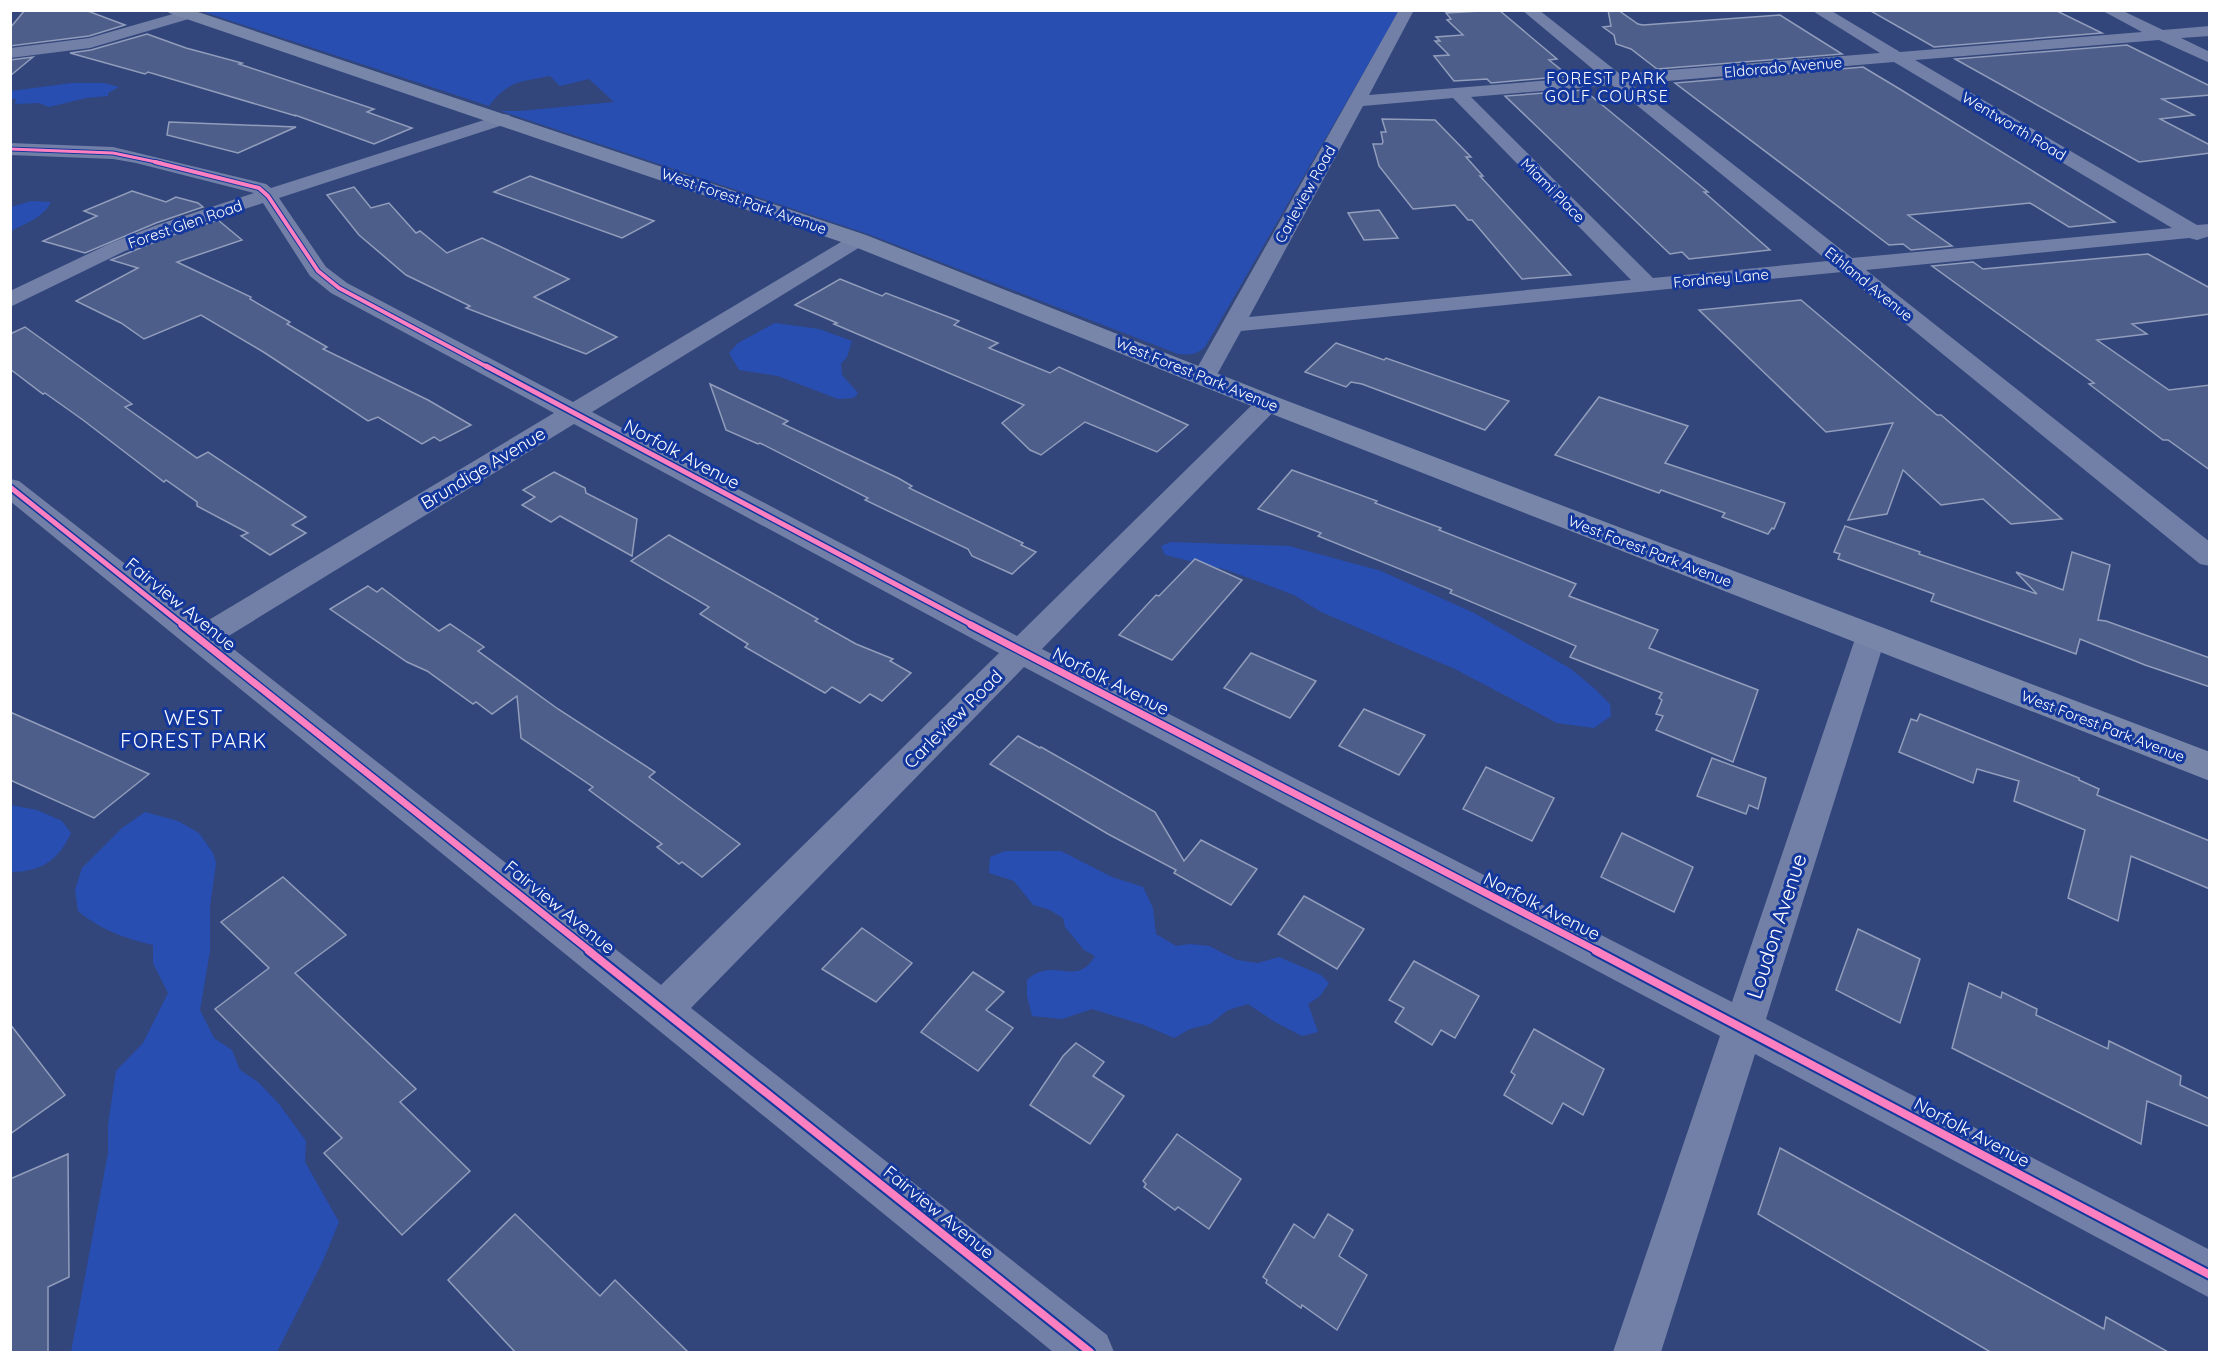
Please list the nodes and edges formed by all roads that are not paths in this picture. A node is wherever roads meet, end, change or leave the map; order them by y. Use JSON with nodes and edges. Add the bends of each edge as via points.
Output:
{"nodes":[{"id":1,"x":1407,"y":10,"type":"edge"},
{"id":2,"x":1529,"y":10,"type":"edge"},
{"id":3,"x":1818,"y":10,"type":"edge"},
{"id":4,"x":2108,"y":10,"type":"edge"},
{"id":5,"x":181,"y":13,"type":"edge"},
{"id":6,"x":2210,"y":31,"type":"edge"},
{"id":7,"x":2160,"y":35,"type":"junction"},
{"id":8,"x":10,"y":53,"type":"edge"},
{"id":9,"x":1897,"y":57,"type":"junction"},
{"id":10,"x":2210,"y":58,"type":"edge"},
{"id":11,"x":1617,"y":81,"type":"junction"},
{"id":12,"x":1458,"y":94,"type":"junction"},
{"id":13,"x":1357,"y":101,"type":"junction"},
{"id":14,"x":503,"y":119,"type":"junction"},
{"id":15,"x":10,"y":149,"type":"edge"},
{"id":16,"x":268,"y":196,"type":"junction"},
{"id":17,"x":2204,"y":235,"type":"edge"},
{"id":18,"x":858,"y":240,"type":"junction"},
{"id":19,"x":1846,"y":266,"type":"junction"},
{"id":20,"x":1648,"y":285,"type":"junction"},
{"id":21,"x":10,"y":300,"type":"edge"},
{"id":22,"x":1233,"y":324,"type":"junction"},
{"id":23,"x":1204,"y":377,"type":"junction"},
{"id":24,"x":1268,"y":403,"type":"junction"},
{"id":25,"x":573,"y":413,"type":"junction"},
{"id":26,"x":15,"y":497,"type":"edge"},
{"id":27,"x":2210,"y":557,"type":"edge"},
{"id":28,"x":1871,"y":636,"type":"junction"},
{"id":29,"x":201,"y":639,"type":"junction"},
{"id":30,"x":1020,"y":651,"type":"junction"},
{"id":31,"x":2210,"y":767,"type":"edge"},
{"id":32,"x":664,"y":1009,"type":"junction"},
{"id":33,"x":1742,"y":1026,"type":"junction"},
{"id":34,"x":2210,"y":1275,"type":"edge"},
{"id":35,"x":1090,"y":1353,"type":"edge"},
{"id":36,"x":1637,"y":1353,"type":"edge"}],
"edges":[{"from":1,"to":13,"type":"street","name":"Carleview Road"},
{"from":2,"to":11,"type":"street","name":"Ethland Avenue"},
{"from":3,"to":9,"type":"street","name":"Wentworth Road"},
{"from":4,"to":7,"type":"street"},
{"from":5,"to":8,"type":"street","via":[[90,43]]},
{"from":5,"to":14,"type":"main road","name":"West Forest Park Avenue"},
{"from":6,"to":7,"type":"street","name":"Eldorado Avenue"},
{"from":7,"to":9,"type":"street","name":"Eldorado Avenue"},
{"from":7,"to":10,"type":"street"},
{"from":9,"to":11,"type":"street","name":"Eldorado Avenue"},
{"from":9,"to":17,"type":"street","name":"Wentworth Road"},
{"from":11,"to":12,"type":"street","name":"Eldorado Avenue"},
{"from":11,"to":19,"type":"street","name":"Ethland Avenue"},
{"from":12,"to":13,"type":"street","name":"Eldorado Avenue"},
{"from":12,"to":20,"type":"street","name":"Miami Place"},
{"from":13,"to":22,"type":"street","name":"Carleview Road"},
{"from":14,"to":16,"type":"street","name":"Forest Glen Road"},
{"from":14,"to":18,"type":"main road","name":"West Forest Park Avenue"},
{"from":15,"to":16,"type":"street","via":[[137,157],[259,189]]},
{"from":16,"to":21,"type":"street","name":"Forest Glen Road","via":[[142,237]]},
{"from":16,"to":25,"type":"street","name":"Norfolk Avenue","via":[[326,280]]},
{"from":17,"to":19,"type":"street","name":"Fordney Lane"},
{"from":18,"to":23,"type":"main road","name":"West Forest Park Avenue"},
{"from":18,"to":25,"type":"street","name":"Brundige Avenue"},
{"from":19,"to":20,"type":"street","name":"Fordney Lane"},
{"from":19,"to":27,"type":"street","name":"Ethland Avenue"},
{"from":20,"to":22,"type":"street","name":"Fordney Lane"},
{"from":22,"to":23,"type":"street","name":"Carleview Road"},
{"from":23,"to":24,"type":"main road","name":"West Forest Park Avenue"},
{"from":24,"to":28,"type":"main road","name":"West Forest Park Avenue"},
{"from":24,"to":30,"type":"street","name":"Carleview Road"},
{"from":25,"to":29,"type":"street","name":"Brundige Avenue"},
{"from":25,"to":30,"type":"street","name":"Norfolk Avenue"},
{"from":26,"to":29,"type":"street","name":"Fairview Avenue"},
{"from":28,"to":31,"type":"main road","name":"West Forest Park Avenue"},
{"from":28,"to":33,"type":"street","name":"Loudon Avenue"},
{"from":29,"to":32,"type":"street","name":"Fairview Avenue"},
{"from":30,"to":32,"type":"street","name":"Carleview Road"},
{"from":30,"to":33,"type":"street","name":"Norfolk Avenue"},
{"from":32,"to":35,"type":"street","name":"Fairview Avenue"},
{"from":33,"to":34,"type":"street","name":"Norfolk Avenue"},
{"from":33,"to":36,"type":"street","name":"Loudon Avenue"}]}
